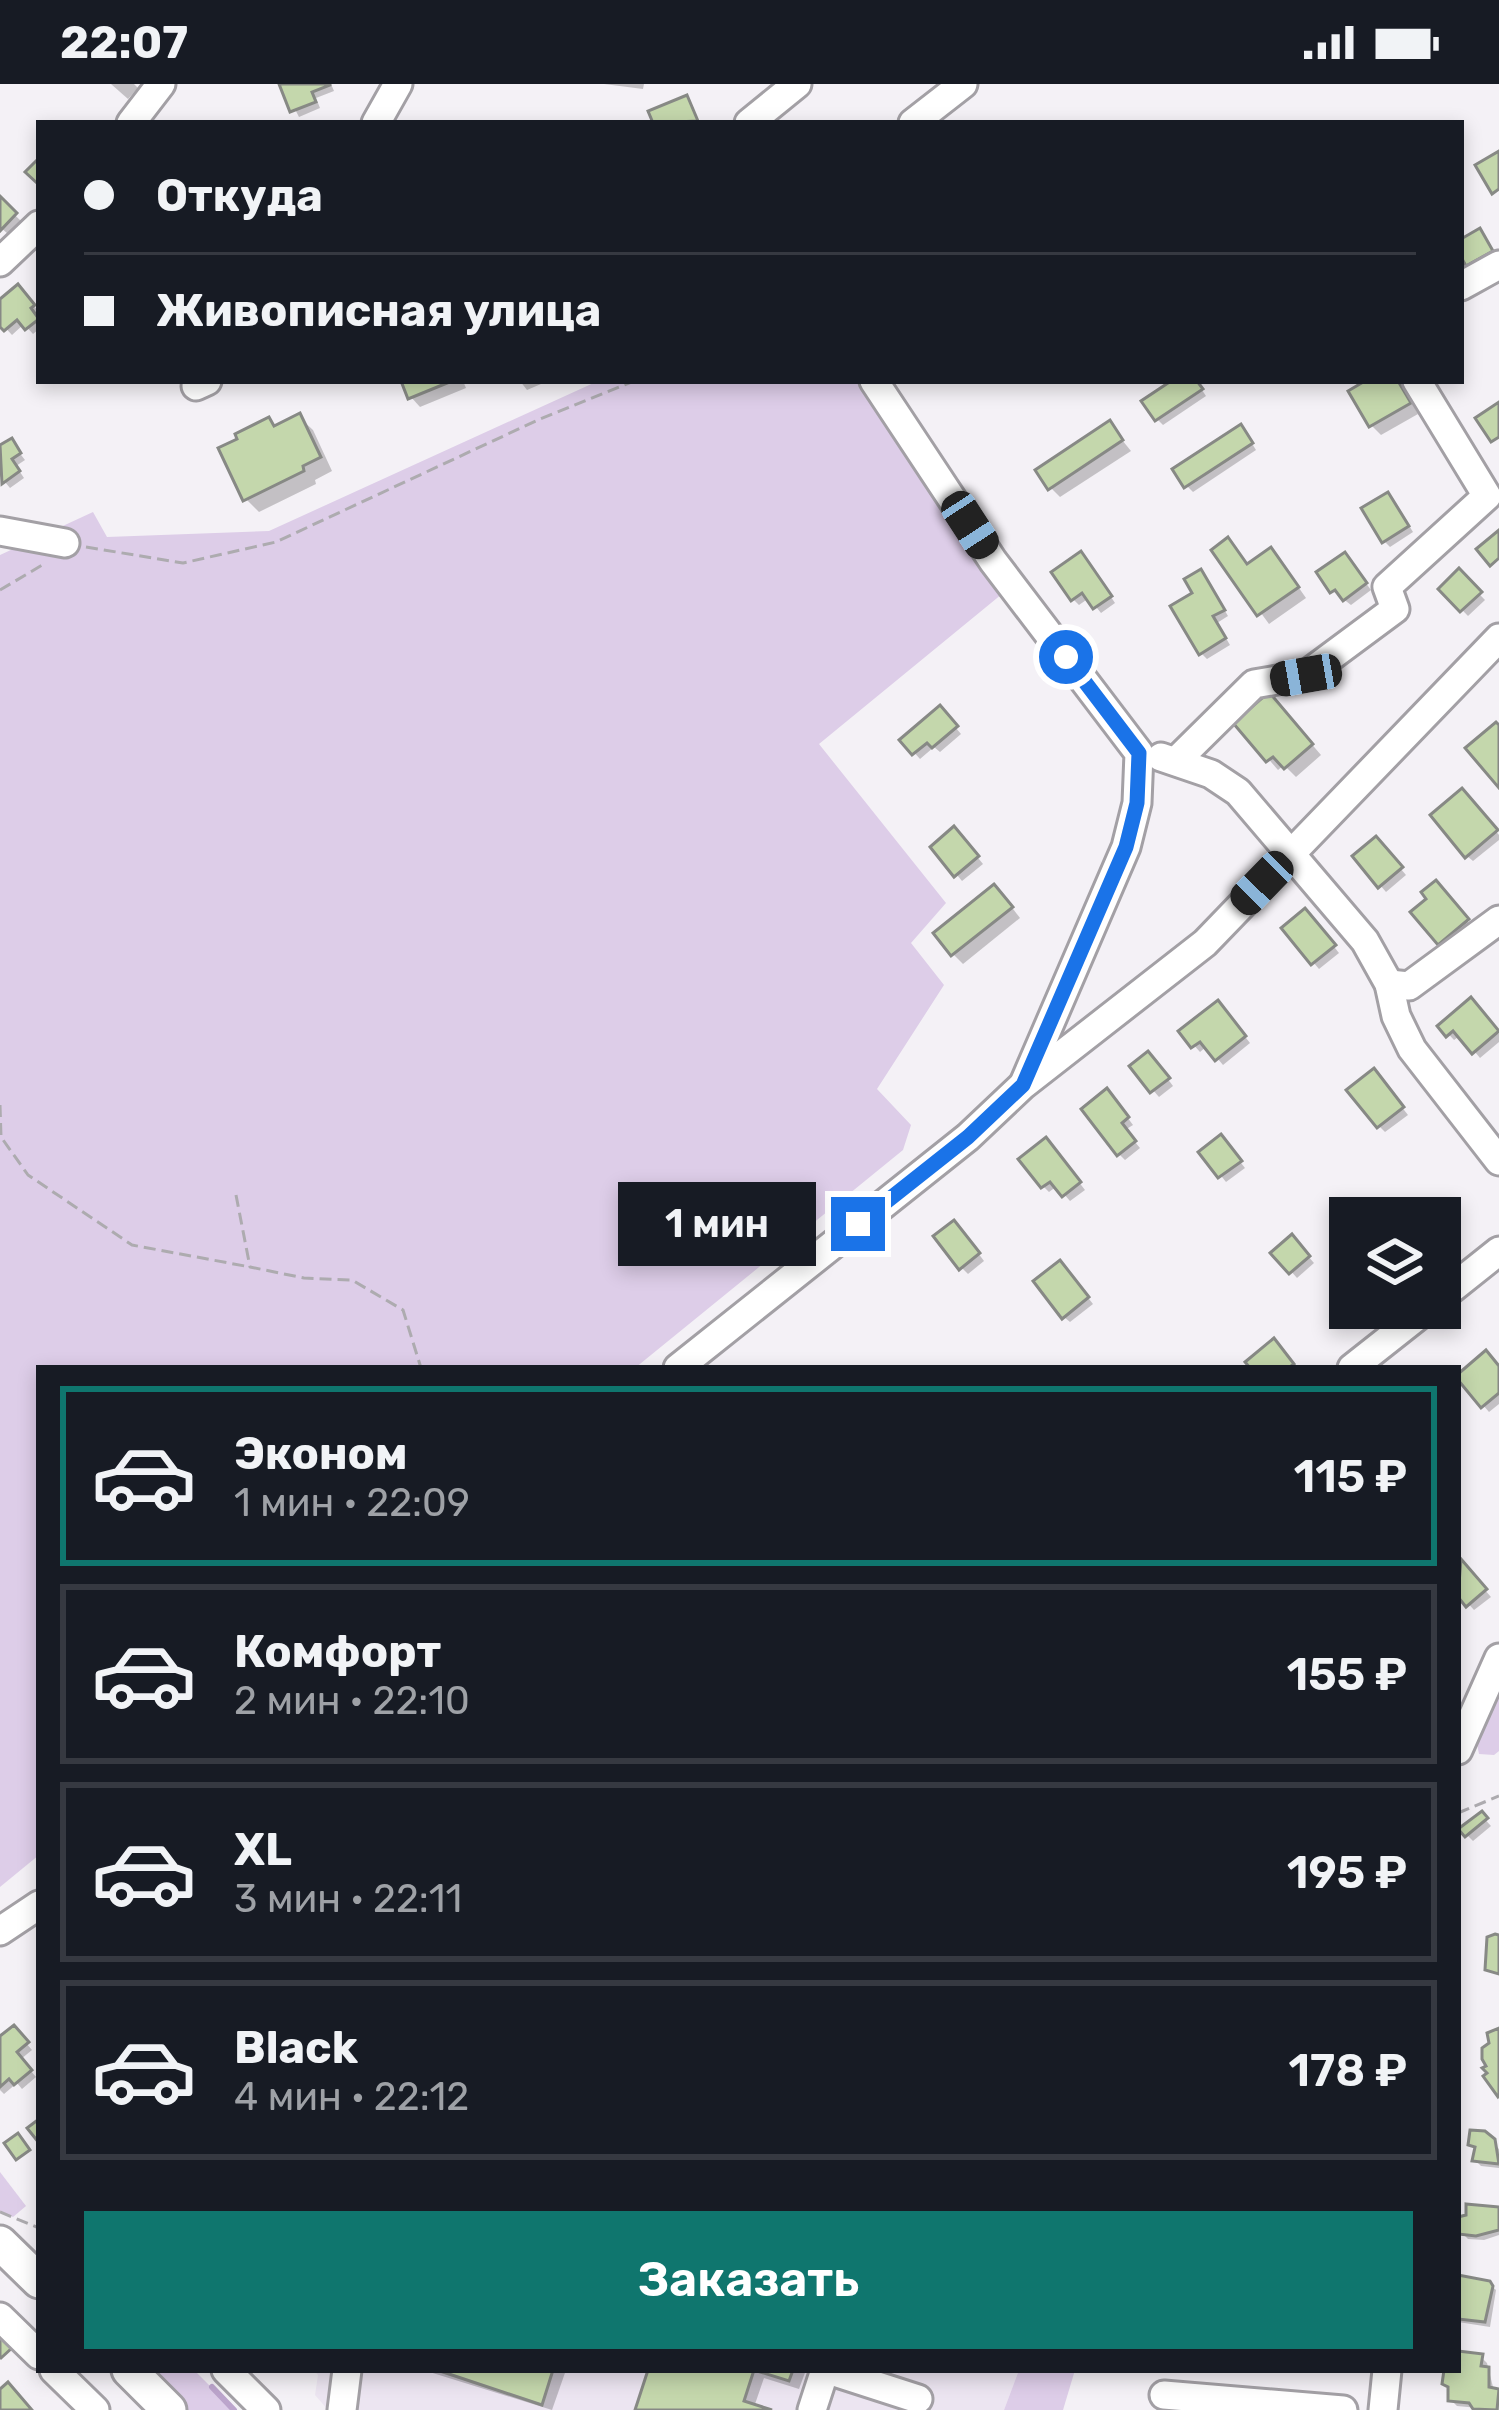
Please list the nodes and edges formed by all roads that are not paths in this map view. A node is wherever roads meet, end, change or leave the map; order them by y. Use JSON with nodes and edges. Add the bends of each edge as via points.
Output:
{"nodes":[{"id":1,"x":161,"y":84,"type":"edge"},
{"id":2,"x":398,"y":84,"type":"edge"},
{"id":3,"x":797,"y":84,"type":"edge"},
{"id":4,"x":963,"y":84,"type":"edge"},
{"id":5,"x":133,"y":120,"type":"edge"},
{"id":6,"x":378,"y":120,"type":"edge"},
{"id":7,"x":753,"y":120,"type":"edge"},
{"id":8,"x":917,"y":120,"type":"edge"},
{"id":9,"x":36,"y":228,"type":"edge"},
{"id":10,"x":0,"y":262,"type":"edge"},
{"id":11,"x":1499,"y":266,"type":"edge"},
{"id":12,"x":1464,"y":284,"type":"edge"},
{"id":13,"x":876,"y":384,"type":"edge"},
{"id":14,"x":1419,"y":384,"type":"edge"},
{"id":15,"x":0,"y":531,"type":"edge"},
{"id":16,"x":64,"y":543,"type":"road end"},
{"id":17,"x":1499,"y":638,"type":"edge"},
{"id":18,"x":1139,"y":753,"type":"junction"},
{"id":19,"x":1177,"y":760,"type":"junction"},
{"id":20,"x":1291,"y":853,"type":"junction"},
{"id":21,"x":1499,"y":920,"type":"edge"},
{"id":22,"x":1389,"y":984,"type":"junction"},
{"id":23,"x":1023,"y":1085,"type":"junction"},
{"id":24,"x":1499,"y":1161,"type":"edge"},
{"id":25,"x":1499,"y":1251,"type":"edge"},
{"id":26,"x":1461,"y":1281,"type":"edge"},
{"id":27,"x":1401,"y":1329,"type":"edge"},
{"id":28,"x":682,"y":1365,"type":"edge"},
{"id":29,"x":1356,"y":1365,"type":"edge"},
{"id":30,"x":1499,"y":1658,"type":"edge"},
{"id":31,"x":1461,"y":1743,"type":"edge"},
{"id":32,"x":36,"y":1907,"type":"edge"},
{"id":33,"x":0,"y":1930,"type":"edge"},
{"id":34,"x":0,"y":2242,"type":"edge"},
{"id":35,"x":36,"y":2278,"type":"edge"},
{"id":36,"x":0,"y":2317,"type":"edge"},
{"id":37,"x":36,"y":2352,"type":"edge"},
{"id":38,"x":57,"y":2373,"type":"edge"},
{"id":39,"x":131,"y":2373,"type":"edge"},
{"id":40,"x":229,"y":2373,"type":"edge"},
{"id":41,"x":347,"y":2373,"type":"edge"},
{"id":42,"x":825,"y":2373,"type":"edge"},
{"id":43,"x":834,"y":2373,"type":"edge"},
{"id":44,"x":927,"y":2373,"type":"edge"},
{"id":45,"x":1388,"y":2373,"type":"edge"},
{"id":46,"x":1164,"y":2395,"type":"dead end"},
{"id":47,"x":916,"y":2404,"type":"edge"},
{"id":48,"x":351,"y":2408,"type":"edge"},
{"id":49,"x":95,"y":2410,"type":"edge"},
{"id":50,"x":169,"y":2410,"type":"edge"},
{"id":51,"x":266,"y":2410,"type":"edge"},
{"id":52,"x":812,"y":2410,"type":"edge"},
{"id":53,"x":1343,"y":2410,"type":"edge"},
{"id":54,"x":1383,"y":2410,"type":"edge"}],
"edges":[{"from":1,"to":5,"type":"street"},
{"from":2,"to":6,"type":"street"},
{"from":3,"to":7,"type":"street"},
{"from":4,"to":8,"type":"street"},
{"from":9,"to":10,"type":"street"},
{"from":11,"to":12,"type":"street"},
{"from":13,"to":18,"type":"street","via":[[993,561]]},
{"from":14,"to":19,"type":"street","via":[[1486,496],[1387,587],[1395,609],[1306,675],[1254,684]]},
{"from":15,"to":16,"type":"street"},
{"from":17,"to":20,"type":"street"},
{"from":18,"to":19,"type":"street"},
{"from":18,"to":23,"type":"street","via":[[1126,847]]},
{"from":19,"to":20,"type":"street","via":[[1238,792]]},
{"from":20,"to":22,"type":"street","via":[[1365,941]]},
{"from":20,"to":23,"type":"street","via":[[1205,943]]},
{"from":21,"to":22,"type":"street","via":[[1409,986]]},
{"from":22,"to":24,"type":"street","via":[[1412,1049]]},
{"from":23,"to":28,"type":"street"},
{"from":25,"to":26,"type":"street"},
{"from":27,"to":29,"type":"street"},
{"from":30,"to":31,"type":"street"},
{"from":32,"to":33,"type":"street"},
{"from":34,"to":35,"type":"main road"},
{"from":36,"to":37,"type":"street"},
{"from":38,"to":49,"type":"street"},
{"from":39,"to":50,"type":"main road"},
{"from":40,"to":51,"type":"street"},
{"from":41,"to":48,"type":"street"},
{"from":42,"to":52,"type":"street"},
{"from":43,"to":47,"type":"street"},
{"from":44,"to":47,"type":"street"},
{"from":45,"to":54,"type":"street"},
{"from":46,"to":53,"type":"street"}]}
